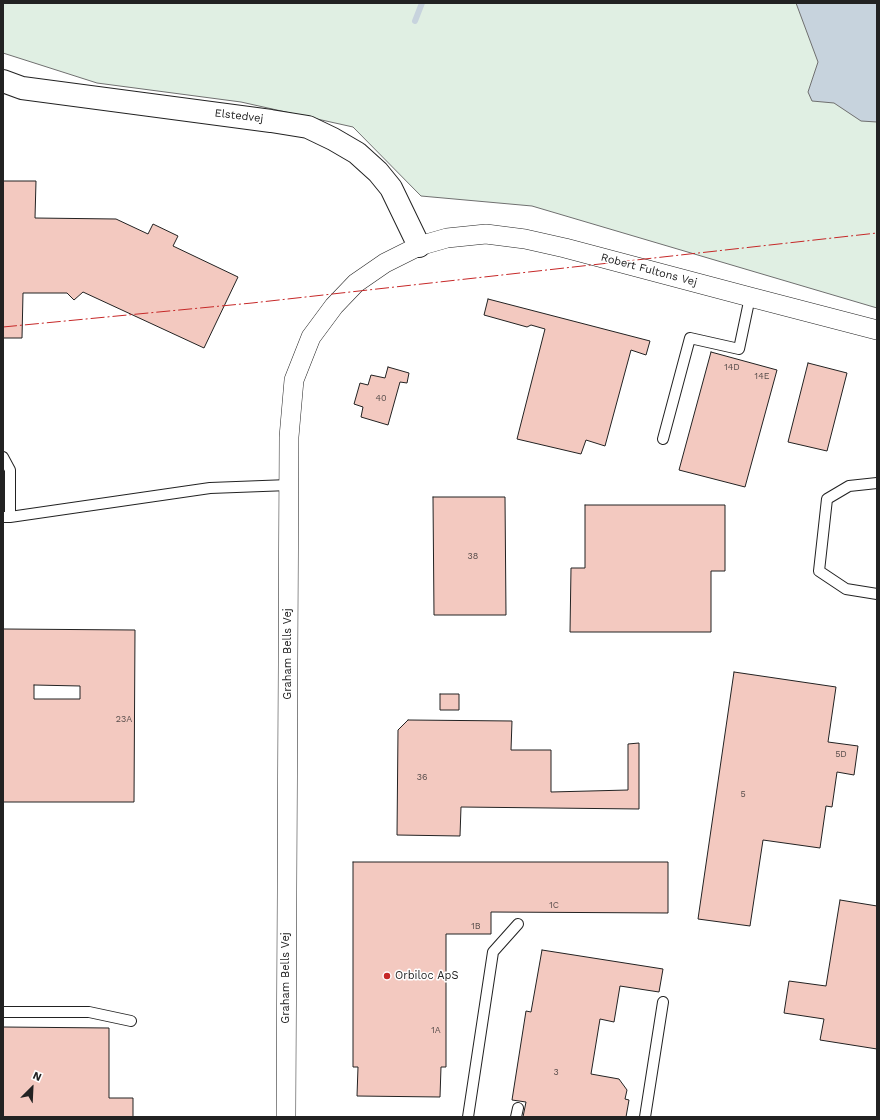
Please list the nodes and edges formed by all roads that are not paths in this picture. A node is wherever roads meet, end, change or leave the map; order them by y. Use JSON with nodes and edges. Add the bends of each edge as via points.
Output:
{"nodes":[{"id":1,"x":3,"y":81,"type":"edge"},
{"id":2,"x":419,"y":246,"type":"junction"},
{"id":3,"x":750,"y":297,"type":"junction"},
{"id":4,"x":877,"y":330,"type":"edge"},
{"id":5,"x":663,"y":439,"type":"dead end"},
{"id":6,"x":3,"y":457,"type":"edge"},
{"id":7,"x":877,"y":483,"type":"edge"},
{"id":8,"x":289,"y":485,"type":"junction"},
{"id":9,"x":6,"y":517,"type":"edge"},
{"id":10,"x":877,"y":594,"type":"edge"},
{"id":11,"x":518,"y":924,"type":"dead end"},
{"id":12,"x":663,"y":1002,"type":"dead end"},
{"id":13,"x":3,"y":1012,"type":"edge"},
{"id":14,"x":130,"y":1021,"type":"dead end"},
{"id":15,"x":286,"y":1117,"type":"edge"},
{"id":16,"x":468,"y":1117,"type":"edge"},
{"id":17,"x":645,"y":1117,"type":"edge"}],
"edges":[{"from":1,"to":2,"type":"street","name":"Elstedvej","via":[[22,88],[308,127],[357,154],[378,172],[391,188]]},
{"from":2,"to":3,"type":"street","name":"Robert Fultons Vej","via":[[447,238],[486,234],[525,239]]},
{"from":2,"to":8,"type":"street","name":"Graham Bells Vej","via":[[385,263],[356,283],[334,306],[311,338],[294,380],[289,437]]},
{"from":3,"to":4,"type":"street","name":"Robert Fultons Vej"},
{"from":3,"to":5,"type":"lane","via":[[739,349],[690,338]]},
{"from":6,"to":9,"type":"lane","via":[[10,470]]},
{"from":7,"to":10,"type":"lane","via":[[849,486],[827,500],[820,571],[846,589]]},
{"from":8,"to":9,"type":"lane","via":[[210,488]]},
{"from":8,"to":15,"type":"street","name":"Graham Bells Vej"},
{"from":11,"to":16,"type":"lane","via":[[493,952]]},
{"from":12,"to":17,"type":"lane"},
{"from":13,"to":14,"type":"lane","via":[[89,1012]]}]}
